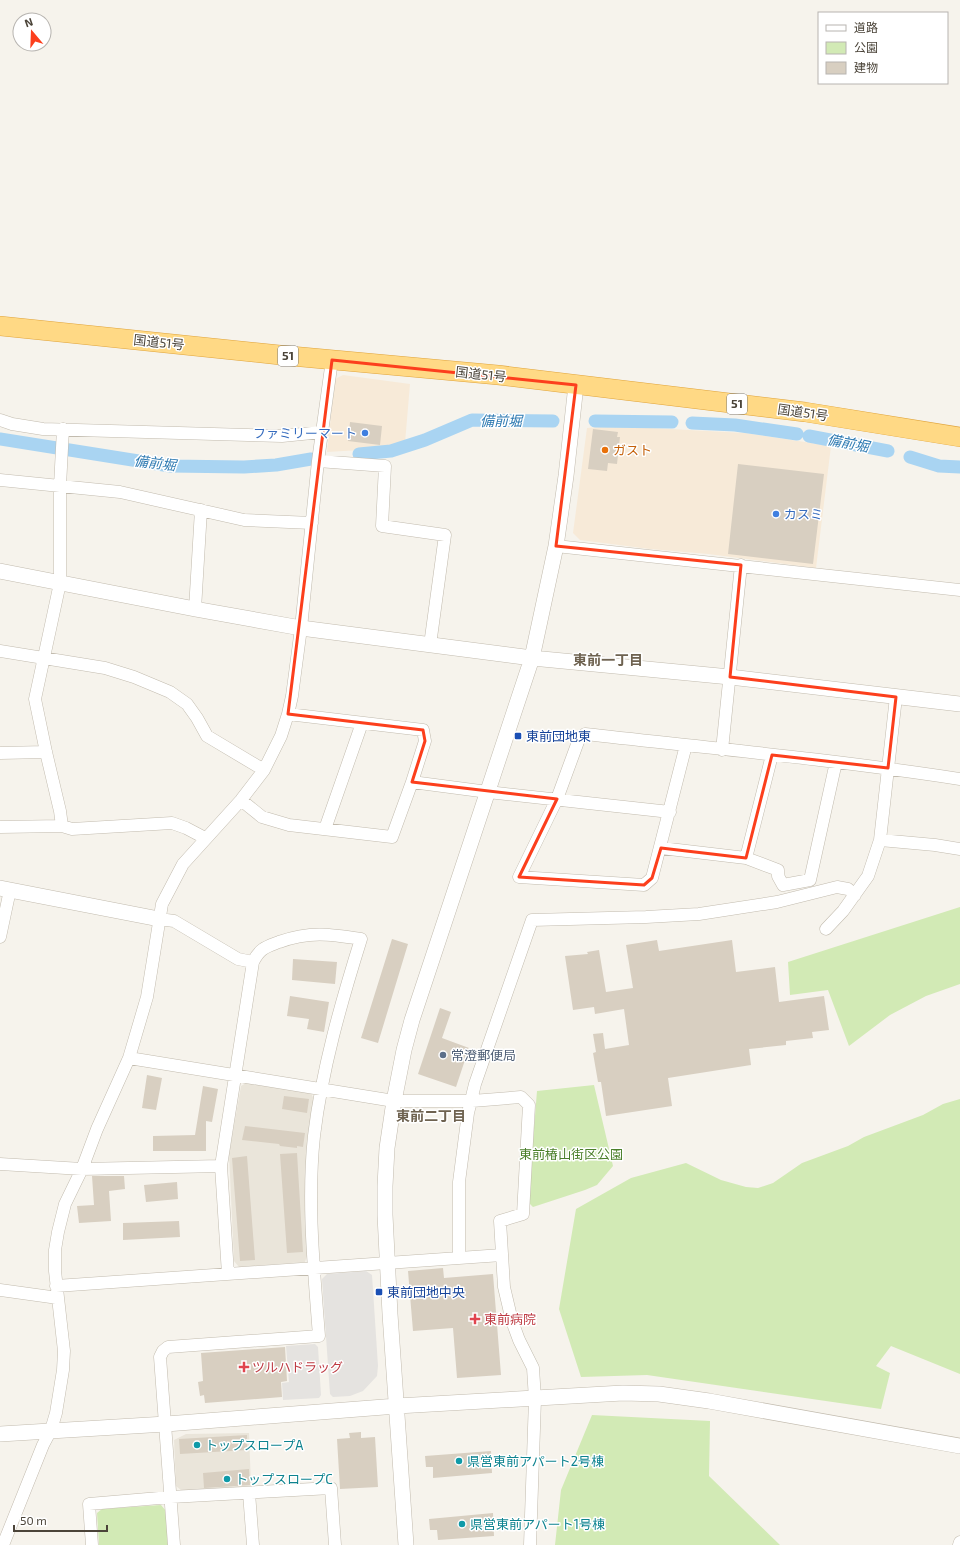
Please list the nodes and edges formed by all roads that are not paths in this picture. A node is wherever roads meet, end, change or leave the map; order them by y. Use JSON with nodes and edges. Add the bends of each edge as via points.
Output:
{"nodes":[{"id":1,"x":0,"y":326,"type":"edge"},
{"id":2,"x":332,"y":360,"type":"junction"},
{"id":3,"x":576,"y":386,"type":"junction"},
{"id":4,"x":0,"y":420,"type":"edge"},
{"id":5,"x":63,"y":429,"type":"junction"},
{"id":6,"x":322,"y":432,"type":"junction"},
{"id":7,"x":960,"y":437,"type":"edge"},
{"id":8,"x":318,"y":461,"type":"junction"},
{"id":9,"x":0,"y":480,"type":"edge"},
{"id":10,"x":60,"y":486,"type":"junction"},
{"id":11,"x":201,"y":510,"type":"junction"},
{"id":12,"x":312,"y":523,"type":"junction"},
{"id":13,"x":556,"y":546,"type":"junction"},
{"id":14,"x":741,"y":565,"type":"junction"},
{"id":15,"x":0,"y":571,"type":"edge"},
{"id":16,"x":60,"y":583,"type":"junction"},
{"id":17,"x":960,"y":590,"type":"edge"},
{"id":18,"x":195,"y":609,"type":"junction"},
{"id":19,"x":301,"y":628,"type":"junction"},
{"id":20,"x":430,"y":645,"type":"junction"},
{"id":21,"x":0,"y":651,"type":"edge"},
{"id":22,"x":43,"y":658,"type":"junction"},
{"id":23,"x":532,"y":658,"type":"junction"},
{"id":24,"x":730,"y":677,"type":"junction"},
{"id":25,"x":896,"y":697,"type":"junction"},
{"id":26,"x":960,"y":704,"type":"edge"},
{"id":27,"x":288,"y":714,"type":"junction"},
{"id":28,"x":362,"y":723,"type":"junction"},
{"id":29,"x":686,"y":745,"type":"junction"},
{"id":30,"x":722,"y":750,"type":"junction"},
{"id":31,"x":46,"y":752,"type":"junction"},
{"id":32,"x":0,"y":753,"type":"edge"},
{"id":33,"x":772,"y":755,"type":"junction"},
{"id":34,"x":836,"y":762,"type":"junction"},
{"id":35,"x":888,"y":768,"type":"junction"},
{"id":36,"x":264,"y":770,"type":"junction"},
{"id":37,"x":960,"y":779,"type":"edge"},
{"id":38,"x":412,"y":782,"type":"junction"},
{"id":39,"x":488,"y":792,"type":"junction"},
{"id":40,"x":558,"y":799,"type":"junction"},
{"id":41,"x":241,"y":800,"type":"junction"},
{"id":42,"x":670,"y":812,"type":"junction"},
{"id":43,"x":62,"y":826,"type":"junction"},
{"id":44,"x":0,"y":827,"type":"edge"},
{"id":45,"x":325,"y":830,"type":"junction"},
{"id":46,"x":205,"y":838,"type":"junction"},
{"id":47,"x":880,"y":840,"type":"junction"},
{"id":48,"x":661,"y":848,"type":"junction"},
{"id":49,"x":960,"y":849,"type":"edge"},
{"id":50,"x":746,"y":858,"type":"junction"},
{"id":51,"x":5,"y":889,"type":"edge"},
{"id":52,"x":855,"y":895,"type":"junction"},
{"id":53,"x":159,"y":918,"type":"junction"},
{"id":54,"x":826,"y":928,"type":"dead end"},
{"id":55,"x":0,"y":933,"type":"edge"},
{"id":56,"x":253,"y":962,"type":"junction"},
{"id":57,"x":129,"y":1058,"type":"junction"},
{"id":58,"x":236,"y":1076,"type":"junction"},
{"id":59,"x":322,"y":1090,"type":"junction"},
{"id":60,"x":394,"y":1101,"type":"junction"},
{"id":61,"x":472,"y":1101,"type":"junction"},
{"id":62,"x":0,"y":1164,"type":"edge"},
{"id":63,"x":221,"y":1166,"type":"junction"},
{"id":64,"x":82,"y":1169,"type":"junction"},
{"id":65,"x":502,"y":1255,"type":"junction"},
{"id":66,"x":459,"y":1258,"type":"junction"},
{"id":67,"x":387,"y":1263,"type":"junction"},
{"id":68,"x":314,"y":1268,"type":"junction"},
{"id":69,"x":228,"y":1274,"type":"junction"},
{"id":70,"x":0,"y":1290,"type":"edge"},
{"id":71,"x":57,"y":1292,"type":"junction"},
{"id":72,"x":535,"y":1398,"type":"junction"},
{"id":73,"x":396,"y":1406,"type":"junction"},
{"id":74,"x":166,"y":1424,"type":"junction"},
{"id":75,"x":51,"y":1430,"type":"junction"},
{"id":76,"x":0,"y":1434,"type":"edge"},
{"id":77,"x":960,"y":1446,"type":"edge"},
{"id":78,"x":249,"y":1493,"type":"junction"},
{"id":79,"x":171,"y":1497,"type":"junction"},
{"id":80,"x":960,"y":1542,"type":"edge"},
{"id":81,"x":3,"y":1545,"type":"edge"},
{"id":82,"x":92,"y":1545,"type":"edge"},
{"id":83,"x":174,"y":1545,"type":"edge"},
{"id":84,"x":253,"y":1545,"type":"edge"},
{"id":85,"x":335,"y":1545,"type":"edge"},
{"id":86,"x":406,"y":1545,"type":"edge"},
{"id":87,"x":530,"y":1545,"type":"edge"},
{"id":88,"x":959,"y":1545,"type":"edge"}],
"edges":[{"from":1,"to":2,"type":"highway","name":"国道51号","number":"51"},
{"from":2,"to":3,"type":"highway","name":"国道51号","number":"51","via":[[498,375]]},
{"from":2,"to":6,"type":"street"},
{"from":3,"to":7,"type":"highway","name":"国道51号","number":"51","via":[[805,412]]},
{"from":3,"to":13,"type":"street"},
{"from":4,"to":5,"type":"street","via":[[43,429]]},
{"from":5,"to":6,"type":"street","via":[[282,436]]},
{"from":5,"to":10,"type":"street"},
{"from":6,"to":8,"type":"street"},
{"from":8,"to":12,"type":"street"},
{"from":8,"to":20,"type":"street","via":[[385,466],[382,526],[445,535]]},
{"from":9,"to":10,"type":"street"},
{"from":10,"to":11,"type":"street","via":[[120,492]]},
{"from":10,"to":16,"type":"street"},
{"from":11,"to":12,"type":"street","via":[[244,520]]},
{"from":11,"to":18,"type":"street"},
{"from":12,"to":19,"type":"street"},
{"from":13,"to":14,"type":"street"},
{"from":13,"to":23,"type":"street"},
{"from":14,"to":17,"type":"street"},
{"from":14,"to":24,"type":"street"},
{"from":15,"to":16,"type":"street"},
{"from":16,"to":18,"type":"street"},
{"from":16,"to":22,"type":"street"},
{"from":18,"to":19,"type":"street"},
{"from":19,"to":20,"type":"street"},
{"from":19,"to":27,"type":"street"},
{"from":20,"to":23,"type":"street"},
{"from":21,"to":22,"type":"street"},
{"from":22,"to":31,"type":"street","via":[[35,699]]},
{"from":22,"to":36,"type":"street","via":[[105,668],[170,692],[187,704],[206,736]]},
{"from":23,"to":24,"type":"street"},
{"from":23,"to":39,"type":"street"},
{"from":24,"to":25,"type":"street"},
{"from":24,"to":30,"type":"street"},
{"from":25,"to":26,"type":"street"},
{"from":25,"to":35,"type":"street"},
{"from":27,"to":28,"type":"street"},
{"from":27,"to":36,"type":"street","via":[[281,736]]},
{"from":28,"to":38,"type":"street","via":[[423,730],[425,741]]},
{"from":28,"to":45,"type":"street"},
{"from":29,"to":30,"type":"street"},
{"from":29,"to":40,"type":"street","via":[[585,734],[579,739]]},
{"from":29,"to":42,"type":"street"},
{"from":30,"to":33,"type":"street"},
{"from":31,"to":32,"type":"street"},
{"from":31,"to":43,"type":"street"},
{"from":33,"to":34,"type":"street"},
{"from":33,"to":50,"type":"street"},
{"from":34,"to":35,"type":"street"},
{"from":34,"to":50,"type":"street","via":[[810,880],[783,885],[778,870]]},
{"from":35,"to":37,"type":"street"},
{"from":35,"to":47,"type":"street"},
{"from":36,"to":41,"type":"street"},
{"from":38,"to":39,"type":"street"},
{"from":38,"to":45,"type":"street","via":[[392,837]]},
{"from":39,"to":40,"type":"street"},
{"from":39,"to":60,"type":"street","via":[[412,1020]]},
{"from":40,"to":42,"type":"street"},
{"from":40,"to":48,"type":"street","via":[[519,877],[644,885],[652,878]]},
{"from":41,"to":45,"type":"street","via":[[262,817],[289,825]]},
{"from":41,"to":46,"type":"street"},
{"from":42,"to":48,"type":"street"},
{"from":43,"to":44,"type":"street"},
{"from":43,"to":46,"type":"street","via":[[72,830],[172,823]]},
{"from":46,"to":53,"type":"street","via":[[183,864],[162,904]]},
{"from":47,"to":49,"type":"street"},
{"from":47,"to":52,"type":"street","via":[[868,876]]},
{"from":48,"to":50,"type":"street"},
{"from":51,"to":53,"type":"street"},
{"from":51,"to":55,"type":"street"},
{"from":52,"to":54,"type":"street"},
{"from":52,"to":61,"type":"street","via":[[837,887],[777,902],[699,914],[532,920],[475,1084]]},
{"from":53,"to":56,"type":"street","via":[[174,921],[238,960]]},
{"from":53,"to":57,"type":"street","via":[[147,997]]},
{"from":56,"to":58,"type":"street"},
{"from":56,"to":59,"type":"street","via":[[258,952],[295,936],[332,934],[361,939],[331,1040]]},
{"from":57,"to":58,"type":"street"},
{"from":57,"to":64,"type":"street"},
{"from":58,"to":59,"type":"street"},
{"from":58,"to":63,"type":"street"},
{"from":59,"to":60,"type":"street"},
{"from":59,"to":68,"type":"street","via":[[314,1137]]},
{"from":60,"to":61,"type":"street"},
{"from":60,"to":67,"type":"street","via":[[387,1148],[385,1186]]},
{"from":61,"to":65,"type":"street","via":[[521,1096],[529,1105],[523,1214],[500,1221]]},
{"from":61,"to":66,"type":"street","via":[[468,1112],[459,1182]]},
{"from":62,"to":64,"type":"street"},
{"from":63,"to":64,"type":"street"},
{"from":63,"to":69,"type":"street"},
{"from":64,"to":71,"type":"street","via":[[65,1204],[58,1232]]},
{"from":65,"to":66,"type":"street"},
{"from":65,"to":72,"type":"street","via":[[504,1287],[512,1321],[533,1368]]},
{"from":66,"to":67,"type":"street"},
{"from":67,"to":68,"type":"street"},
{"from":67,"to":73,"type":"street"},
{"from":68,"to":69,"type":"street"},
{"from":68,"to":74,"type":"street","via":[[319,1336],[168,1347],[163,1351],[160,1357]]},
{"from":69,"to":71,"type":"street"},
{"from":70,"to":71,"type":"street"},
{"from":71,"to":75,"type":"street","via":[[64,1351],[56,1414]]},
{"from":72,"to":73,"type":"street"},
{"from":72,"to":77,"type":"street","via":[[659,1394]]},
{"from":72,"to":87,"type":"street"},
{"from":73,"to":74,"type":"street"},
{"from":73,"to":86,"type":"street"},
{"from":74,"to":75,"type":"street"},
{"from":74,"to":79,"type":"street"},
{"from":75,"to":76,"type":"street"},
{"from":75,"to":81,"type":"street"},
{"from":78,"to":79,"type":"street"},
{"from":78,"to":84,"type":"street"},
{"from":78,"to":85,"type":"street","via":[[331,1488]]},
{"from":79,"to":82,"type":"street","via":[[89,1504]]},
{"from":79,"to":83,"type":"street"},
{"from":80,"to":88,"type":"street"}]}
